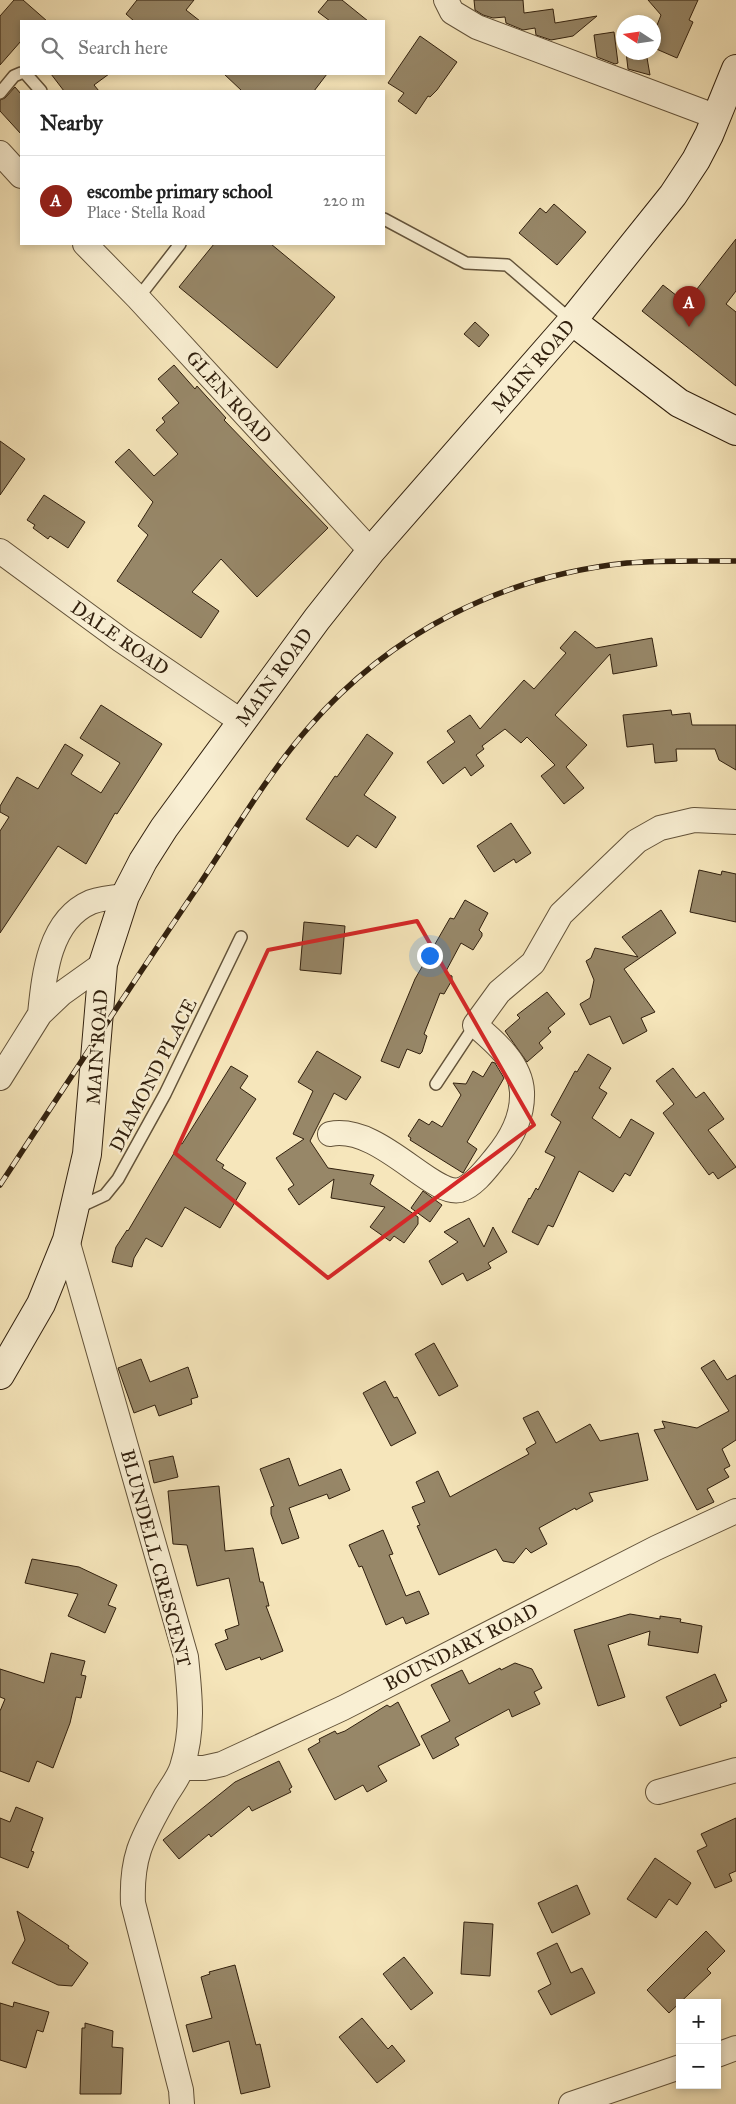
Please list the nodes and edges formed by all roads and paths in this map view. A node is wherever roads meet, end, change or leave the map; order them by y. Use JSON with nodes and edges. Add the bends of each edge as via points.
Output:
{"nodes":[{"id":1,"x":446,"y":0,"type":"edge"},
{"id":2,"x":736,"y":69,"type":"edge"},
{"id":3,"x":20,"y":73,"type":"edge"},
{"id":4,"x":27,"y":75,"type":"edge"},
{"id":5,"x":40,"y":90,"type":"edge"},
{"id":6,"x":0,"y":93,"type":"edge"},
{"id":7,"x":717,"y":117,"type":"junction"},
{"id":8,"x":0,"y":153,"type":"edge"},
{"id":9,"x":20,"y":175,"type":"edge"},
{"id":10,"x":385,"y":220,"type":"edge"},
{"id":11,"x":86,"y":245,"type":"edge"},
{"id":12,"x":179,"y":245,"type":"edge"},
{"id":13,"x":138,"y":298,"type":"junction"},
{"id":14,"x":572,"y":321,"type":"junction"},
{"id":15,"x":736,"y":431,"type":"edge"},
{"id":16,"x":0,"y":551,"type":"edge"},
{"id":17,"x":371,"y":551,"type":"junction"},
{"id":18,"x":242,"y":722,"type":"junction"},
{"id":19,"x":736,"y":822,"type":"edge"},
{"id":20,"x":125,"y":896,"type":"junction"},
{"id":21,"x":241,"y":937,"type":"dead end"},
{"id":22,"x":103,"y":964,"type":"junction"},
{"id":23,"x":40,"y":1014,"type":"junction"},
{"id":24,"x":475,"y":1025,"type":"junction"},
{"id":25,"x":0,"y":1078,"type":"edge"},
{"id":26,"x":436,"y":1084,"type":"dead end"},
{"id":27,"x":330,"y":1134,"type":"dead end"},
{"id":28,"x":75,"y":1209,"type":"junction"},
{"id":29,"x":68,"y":1240,"type":"junction"},
{"id":30,"x":0,"y":1375,"type":"edge"},
{"id":31,"x":736,"y":1511,"type":"edge"},
{"id":32,"x":182,"y":1768,"type":"junction"},
{"id":33,"x":736,"y":1770,"type":"edge"},
{"id":34,"x":658,"y":1792,"type":"dead end"},
{"id":35,"x":736,"y":2048,"type":"edge"},
{"id":36,"x":721,"y":2054,"type":"edge"},
{"id":37,"x":676,"y":2068,"type":"edge"},
{"id":38,"x":182,"y":2104,"type":"edge"},
{"id":39,"x":571,"y":2104,"type":"edge"}],
"edges":[{"from":1,"to":7,"type":"street","via":[[452,12],[477,27]]},
{"from":2,"to":7,"type":"main road","name":"MAIN ROAD"},
{"from":3,"to":6,"type":"lane"},
{"from":4,"to":5,"type":"lane"},
{"from":7,"to":14,"type":"main road","name":"MAIN ROAD","via":[[696,160],[673,195]]},
{"from":8,"to":9,"type":"street"},
{"from":10,"to":14,"type":"lane","via":[[466,263],[507,265]]},
{"from":11,"to":13,"type":"street","name":"GLEN ROAD"},
{"from":12,"to":13,"type":"lane"},
{"from":13,"to":17,"type":"street","name":"GLEN ROAD"},
{"from":14,"to":15,"type":"main road","via":[[679,403]]},
{"from":14,"to":17,"type":"main road","name":"MAIN ROAD"},
{"from":16,"to":18,"type":"street","name":"DALE ROAD","via":[[121,640]]},
{"from":17,"to":18,"type":"main road","name":"MAIN ROAD"},
{"from":18,"to":20,"type":"main road","name":"MAIN ROAD","via":[[164,828]]},
{"from":19,"to":24,"type":"street","via":[[694,820],[660,828],[637,840],[561,914],[533,963],[499,992]]},
{"from":20,"to":22,"type":"main road","name":"MAIN ROAD"},
{"from":20,"to":23,"type":"street","via":[[92,902],[70,917],[60,929],[49,960]]},
{"from":21,"to":28,"type":"lane","name":"DIAMOND PLACE","via":[[165,1094],[118,1179],[105,1195]]},
{"from":22,"to":23,"type":"street","via":[[61,994]]},
{"from":22,"to":28,"type":"main road","name":"MAIN ROAD","via":[[87,1154]]},
{"from":23,"to":25,"type":"street"},
{"from":24,"to":26,"type":"lane"},
{"from":24,"to":27,"type":"street","via":[[496,1042],[513,1066],[522,1084],[522,1099],[520,1117],[507,1141],[470,1184],[461,1190],[446,1188],[386,1149],[360,1137]]},
{"from":28,"to":29,"type":"main road","name":"MAIN ROAD"},
{"from":29,"to":30,"type":"main road","name":"MAIN ROAD","via":[[41,1304]]},
{"from":29,"to":32,"type":"street","name":"BLUNDELL CRESCENT","via":[[186,1657],[191,1726]]},
{"from":31,"to":32,"type":"street","name":"BOUNDARY ROAD","via":[[656,1548],[343,1708],[222,1764]]},
{"from":32,"to":38,"type":"street","name":"BLUNDELL CRESCENT","via":[[145,1831],[135,1857],[132,1880],[133,1903]]},
{"from":33,"to":34,"type":"street"},
{"from":35,"to":36,"type":"street"},
{"from":37,"to":39,"type":"street"}]}
